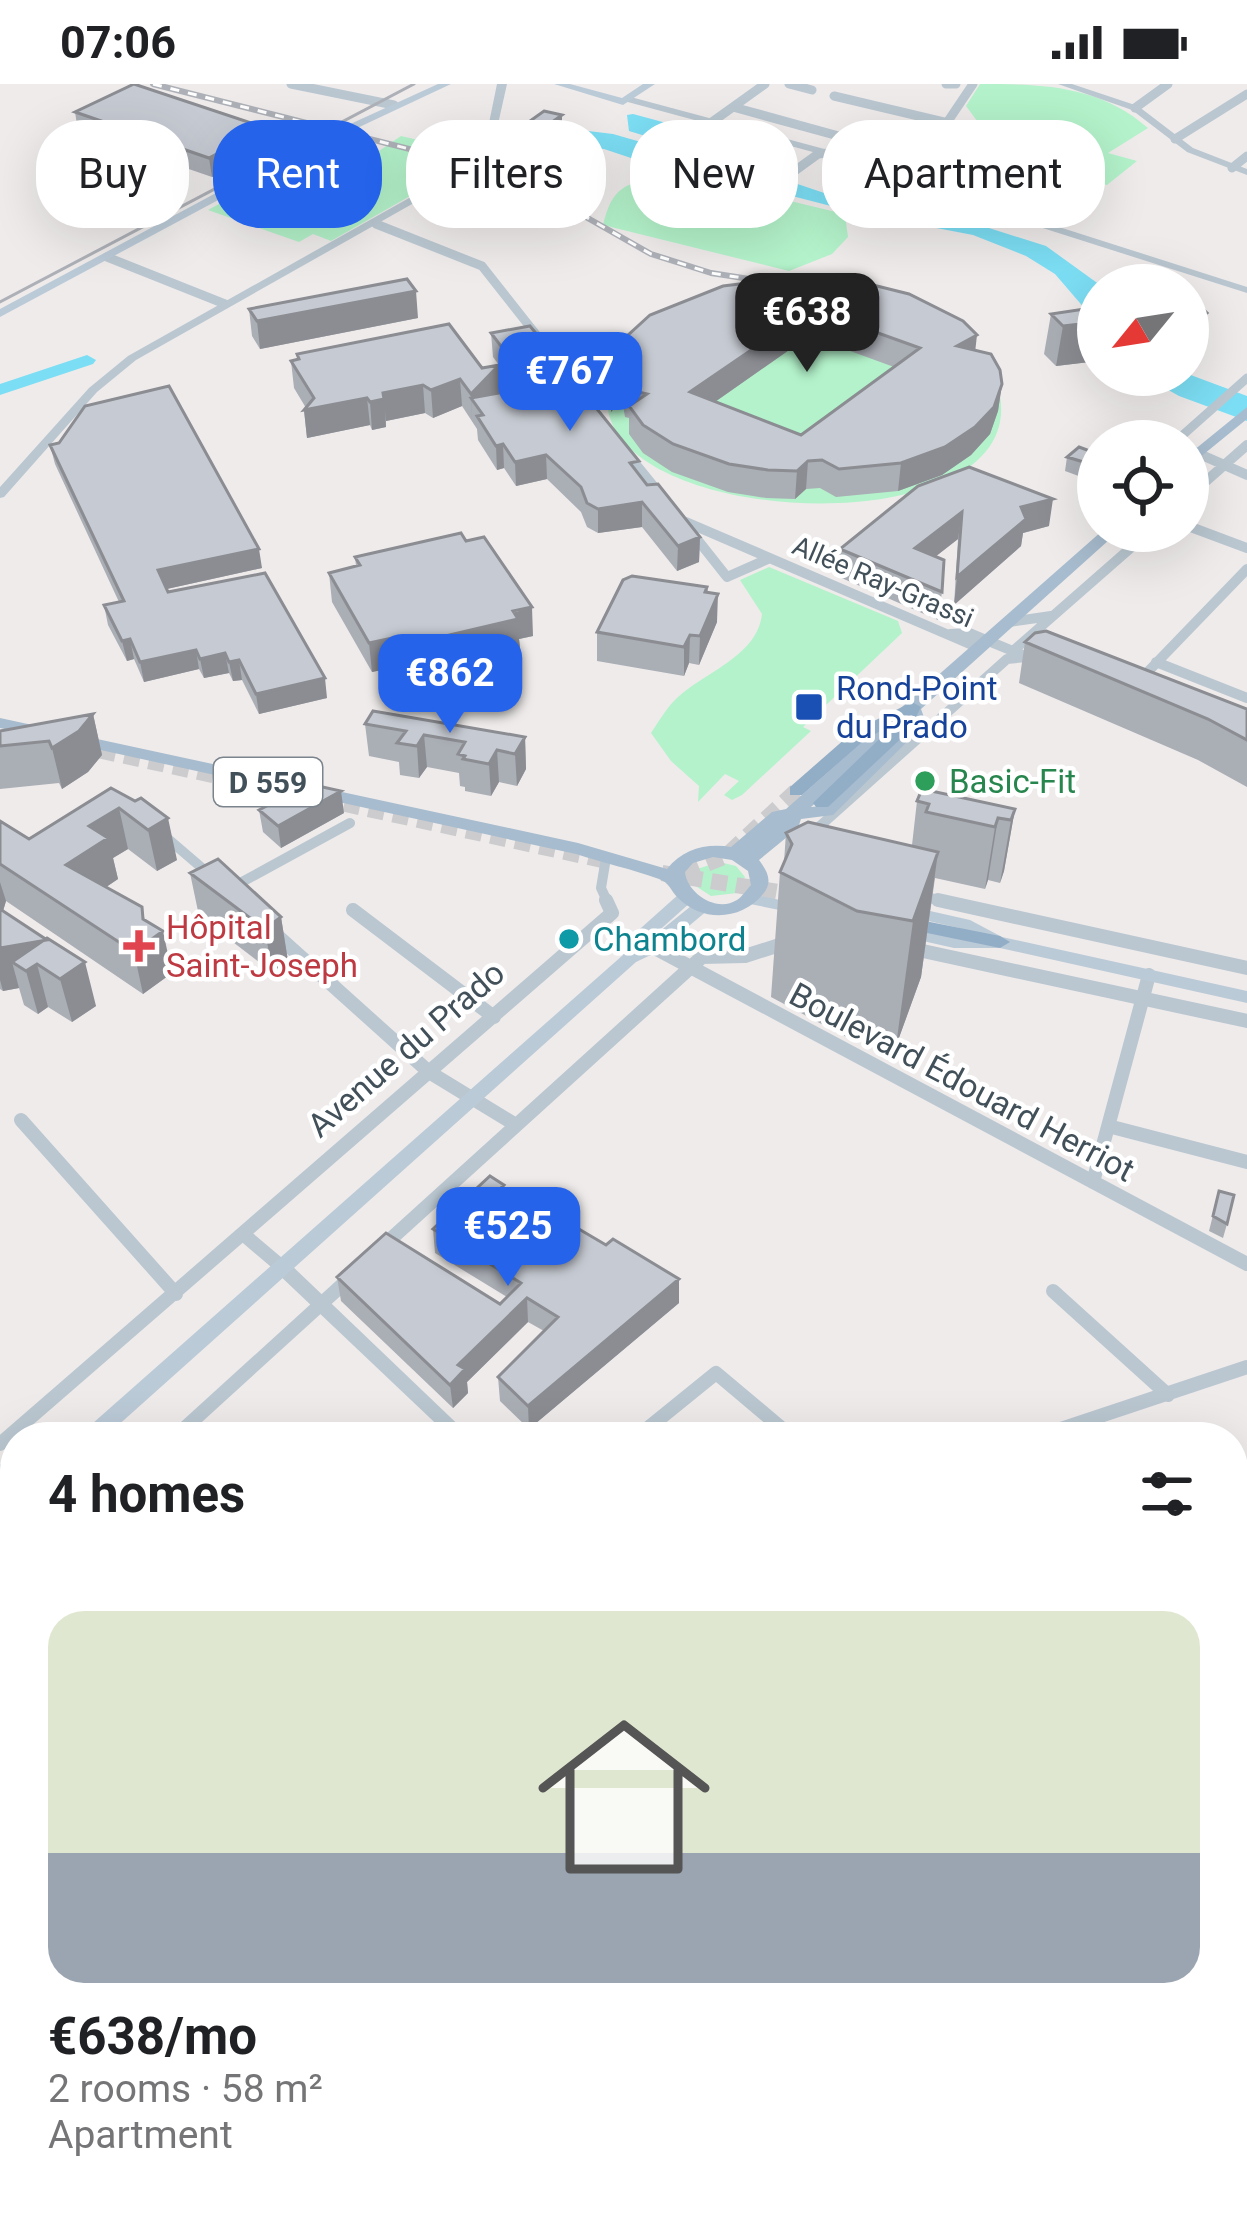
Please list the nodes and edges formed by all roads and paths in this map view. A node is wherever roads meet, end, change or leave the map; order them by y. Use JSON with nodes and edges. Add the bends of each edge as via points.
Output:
{"nodes":[{"id":1,"x":291,"y":84,"type":"edge"},
{"id":2,"x":435,"y":84,"type":"edge"},
{"id":3,"x":446,"y":84,"type":"edge"},
{"id":4,"x":498,"y":84,"type":"edge"},
{"id":5,"x":559,"y":84,"type":"edge"},
{"id":6,"x":650,"y":84,"type":"edge"},
{"id":7,"x":765,"y":84,"type":"edge"},
{"id":8,"x":789,"y":84,"type":"edge"},
{"id":9,"x":946,"y":84,"type":"edge"},
{"id":10,"x":956,"y":84,"type":"edge"},
{"id":11,"x":973,"y":84,"type":"edge"},
{"id":12,"x":1063,"y":84,"type":"edge"},
{"id":13,"x":1168,"y":84,"type":"edge"},
{"id":14,"x":812,"y":90,"type":"dead end"},
{"id":15,"x":1247,"y":94,"type":"edge"},
{"id":16,"x":834,"y":96,"type":"dead end"},
{"id":17,"x":624,"y":100,"type":"junction"},
{"id":18,"x":390,"y":104,"type":"junction"},
{"id":19,"x":733,"y":107,"type":"junction"},
{"id":20,"x":1135,"y":108,"type":"junction"},
{"id":21,"x":704,"y":120,"type":"edge"},
{"id":22,"x":715,"y":120,"type":"edge"},
{"id":23,"x":935,"y":120,"type":"edge"},
{"id":24,"x":950,"y":120,"type":"edge"},
{"id":25,"x":822,"y":131,"type":"edge"},
{"id":26,"x":1175,"y":139,"type":"junction"},
{"id":27,"x":822,"y":153,"type":"edge"},
{"id":28,"x":1247,"y":156,"type":"edge"},
{"id":29,"x":1232,"y":168,"type":"junction"},
{"id":30,"x":1247,"y":172,"type":"edge"},
{"id":31,"x":382,"y":220,"type":"edge"},
{"id":32,"x":382,"y":226,"type":"edge"},
{"id":33,"x":368,"y":228,"type":"edge"},
{"id":34,"x":1069,"y":228,"type":"edge"},
{"id":35,"x":106,"y":257,"type":"junction"},
{"id":36,"x":1247,"y":287,"type":"edge"},
{"id":37,"x":225,"y":304,"type":"junction"},
{"id":38,"x":0,"y":314,"type":"edge"},
{"id":39,"x":543,"y":344,"type":"edge"},
{"id":40,"x":1247,"y":377,"type":"edge"},
{"id":41,"x":1243,"y":414,"type":"edge"},
{"id":42,"x":1198,"y":420,"type":"edge"},
{"id":43,"x":1209,"y":441,"type":"edge"},
{"id":44,"x":1247,"y":445,"type":"edge"},
{"id":45,"x":622,"y":448,"type":"edge"},
{"id":46,"x":1209,"y":460,"type":"edge"},
{"id":47,"x":1225,"y":465,"type":"junction"},
{"id":48,"x":1247,"y":476,"type":"edge"},
{"id":49,"x":1209,"y":479,"type":"edge"},
{"id":50,"x":0,"y":494,"type":"edge"},
{"id":51,"x":667,"y":502,"type":"edge"},
{"id":52,"x":1209,"y":534,"type":"edge"},
{"id":53,"x":1247,"y":548,"type":"edge"},
{"id":54,"x":1087,"y":552,"type":"edge"},
{"id":55,"x":1126,"y":552,"type":"edge"},
{"id":56,"x":1084,"y":555,"type":"junction"},
{"id":57,"x":768,"y":559,"type":"junction"},
{"id":58,"x":1110,"y":566,"type":"junction"},
{"id":59,"x":1247,"y":569,"type":"edge"},
{"id":60,"x":1052,"y":616,"type":"junction"},
{"id":61,"x":1009,"y":622,"type":"junction"},
{"id":62,"x":984,"y":645,"type":"junction"},
{"id":63,"x":1013,"y":652,"type":"junction"},
{"id":64,"x":1156,"y":662,"type":"junction"},
{"id":65,"x":934,"y":688,"type":"junction"},
{"id":66,"x":973,"y":689,"type":"junction"},
{"id":67,"x":1124,"y":696,"type":"edge"},
{"id":68,"x":1247,"y":698,"type":"edge"},
{"id":69,"x":913,"y":707,"type":"junction"},
{"id":70,"x":0,"y":722,"type":"edge"},
{"id":71,"x":796,"y":791,"type":"tunnel mouth"},
{"id":72,"x":822,"y":803,"type":"tunnel mouth"},
{"id":73,"x":350,"y":823,"type":"dead end"},
{"id":74,"x":149,"y":828,"type":"edge"},
{"id":75,"x":814,"y":840,"type":"edge"},
{"id":76,"x":578,"y":849,"type":"junction"},
{"id":77,"x":741,"y":857,"type":"junction"},
{"id":78,"x":606,"y":858,"type":"junction"},
{"id":79,"x":678,"y":870,"type":"junction"},
{"id":80,"x":226,"y":890,"type":"junction"},
{"id":81,"x":751,"y":899,"type":"junction"},
{"id":82,"x":693,"y":902,"type":"junction"},
{"id":83,"x":243,"y":906,"type":"edge"},
{"id":84,"x":353,"y":910,"type":"dead end"},
{"id":85,"x":813,"y":912,"type":"edge"},
{"id":86,"x":893,"y":913,"type":"junction"},
{"id":87,"x":260,"y":921,"type":"edge"},
{"id":88,"x":804,"y":934,"type":"edge"},
{"id":89,"x":1000,"y":942,"type":"junction"},
{"id":90,"x":653,"y":947,"type":"junction"},
{"id":91,"x":630,"y":958,"type":"junction"},
{"id":92,"x":689,"y":968,"type":"junction"},
{"id":93,"x":1247,"y":968,"type":"edge"},
{"id":94,"x":1149,"y":975,"type":"junction"},
{"id":95,"x":1247,"y":997,"type":"edge"},
{"id":96,"x":1142,"y":998,"type":"junction"},
{"id":97,"x":494,"y":1017,"type":"junction"},
{"id":98,"x":1247,"y":1021,"type":"edge"},
{"id":99,"x":429,"y":1072,"type":"junction"},
{"id":100,"x":470,"y":1098,"type":"junction"},
{"id":101,"x":21,"y":1120,"type":"dead end"},
{"id":102,"x":516,"y":1125,"type":"junction"},
{"id":103,"x":1112,"y":1127,"type":"junction"},
{"id":104,"x":1247,"y":1162,"type":"edge"},
{"id":105,"x":1093,"y":1182,"type":"junction"},
{"id":106,"x":243,"y":1234,"type":"junction"},
{"id":107,"x":376,"y":1253,"type":"edge"},
{"id":108,"x":1247,"y":1264,"type":"edge"},
{"id":109,"x":282,"y":1268,"type":"junction"},
{"id":110,"x":360,"y":1268,"type":"edge"},
{"id":111,"x":1053,"y":1291,"type":"dead end"},
{"id":112,"x":176,"y":1294,"type":"junction"},
{"id":113,"x":323,"y":1302,"type":"junction"},
{"id":114,"x":1247,"y":1367,"type":"edge"},
{"id":115,"x":1168,"y":1395,"type":"junction"},
{"id":116,"x":26,"y":1422,"type":"edge"},
{"id":117,"x":108,"y":1422,"type":"edge"},
{"id":118,"x":191,"y":1422,"type":"edge"},
{"id":119,"x":447,"y":1422,"type":"edge"},
{"id":120,"x":656,"y":1422,"type":"edge"},
{"id":121,"x":774,"y":1422,"type":"edge"},
{"id":122,"x":1083,"y":1422,"type":"edge"}],
"edges":[{"from":1,"to":18,"type":"street"},
{"from":2,"to":18,"type":"main road"},
{"from":3,"to":18,"type":"main road"},
{"from":4,"to":31,"type":"street","via":[[493,143],[483,161]]},
{"from":5,"to":17,"type":"main road"},
{"from":6,"to":17,"type":"main road"},
{"from":7,"to":19,"type":"street"},
{"from":8,"to":14,"type":"street"},
{"from":9,"to":10,"type":"street"},
{"from":11,"to":24,"type":"street"},
{"from":12,"to":20,"type":"street"},
{"from":13,"to":20,"type":"street"},
{"from":15,"to":26,"type":"street"},
{"from":16,"to":23,"type":"street"},
{"from":17,"to":21,"type":"street"},
{"from":17,"to":27,"type":"street"},
{"from":18,"to":35,"type":"main road"},
{"from":19,"to":22,"type":"street"},
{"from":19,"to":25,"type":"street"},
{"from":20,"to":26,"type":"street"},
{"from":26,"to":29,"type":"street"},
{"from":28,"to":29,"type":"street"},
{"from":29,"to":30,"type":"street"},
{"from":32,"to":39,"type":"street","via":[[482,266]]},
{"from":33,"to":37,"type":"street"},
{"from":34,"to":36,"type":"street"},
{"from":35,"to":37,"type":"street"},
{"from":35,"to":38,"type":"main road"},
{"from":37,"to":50,"type":"street","via":[[93,390]]},
{"from":40,"to":42,"type":"street"},
{"from":41,"to":43,"type":"main road"},
{"from":44,"to":47,"type":"street"},
{"from":45,"to":51,"type":"street"},
{"from":46,"to":47,"type":"street"},
{"from":47,"to":48,"type":"street"},
{"from":47,"to":49,"type":"street"},
{"from":52,"to":53,"type":"street"},
{"from":54,"to":56,"type":"main road"},
{"from":55,"to":58,"type":"street"},
{"from":56,"to":58,"type":"street"},
{"from":56,"to":61,"type":"main road"},
{"from":57,"to":57,"type":"street","name":"Allée Ray-Grassi","via":[[724,540],[681,520],[727,577]]},
{"from":57,"to":62,"type":"street","name":"Allée Ray-Grassi"},
{"from":58,"to":60,"type":"street"},
{"from":59,"to":64,"type":"street"},
{"from":60,"to":61,"type":"street"},
{"from":60,"to":63,"type":"street"},
{"from":61,"to":62,"type":"main road"},
{"from":62,"to":63,"type":"street","name":"Allée Ray-Grassi"},
{"from":62,"to":65,"type":"main road"},
{"from":63,"to":66,"type":"street","name":"Allée Ray-Grassi","via":[[1030,658],[1007,659]]},
{"from":64,"to":67,"type":"street"},
{"from":64,"to":68,"type":"street"},
{"from":65,"to":66,"type":"street"},
{"from":65,"to":69,"type":"main road"},
{"from":66,"to":75,"type":"street"},
{"from":69,"to":71,"type":"highway","via":[[860,735]]},
{"from":69,"to":72,"type":"highway","via":[[903,727]]},
{"from":69,"to":77,"type":"main road","via":[[910,730],[827,811],[791,814],[792,824]]},
{"from":70,"to":76,"type":"main road","number":"D 559"},
{"from":73,"to":80,"type":"street"},
{"from":74,"to":80,"type":"street"},
{"from":76,"to":78,"type":"main road","number":"D 559"},
{"from":76,"to":79,"type":"main road","number":"D 559"},
{"from":77,"to":79,"type":"main road","via":[[702,853]]},
{"from":77,"to":81,"type":"main road","via":[[769,880]]},
{"from":78,"to":79,"type":"main road","number":"D 559"},
{"from":78,"to":97,"type":"street","name":"Avenue du Prado","via":[[601,888],[611,913]]},
{"from":79,"to":82,"type":"main road"},
{"from":80,"to":83,"type":"street"},
{"from":81,"to":82,"type":"main road","via":[[734,907]]},
{"from":81,"to":85,"type":"main road"},
{"from":82,"to":90,"type":"main road"},
{"from":82,"to":91,"type":"main road","via":[[638,940]]},
{"from":84,"to":97,"type":"street"},
{"from":86,"to":89,"type":"highway"},
{"from":86,"to":89,"type":"main road","via":[[964,924]]},
{"from":86,"to":93,"type":"street"},
{"from":86,"to":96,"type":"street"},
{"from":87,"to":99,"type":"street"},
{"from":88,"to":92,"type":"street","via":[[746,956],[702,957]]},
{"from":89,"to":94,"type":"main road"},
{"from":90,"to":91,"type":"main road"},
{"from":90,"to":92,"type":"street","name":"Boulevard Édouard Herriot"},
{"from":91,"to":100,"type":"main road"},
{"from":92,"to":102,"type":"street"},
{"from":92,"to":105,"type":"street","name":"Boulevard Édouard Herriot"},
{"from":94,"to":95,"type":"main road"},
{"from":94,"to":96,"type":"street"},
{"from":96,"to":98,"type":"street"},
{"from":96,"to":103,"type":"street"},
{"from":97,"to":99,"type":"street","name":"Avenue du Prado"},
{"from":99,"to":100,"type":"street"},
{"from":99,"to":106,"type":"street","name":"Avenue du Prado"},
{"from":100,"to":102,"type":"street"},
{"from":100,"to":109,"type":"main road"},
{"from":101,"to":112,"type":"street"},
{"from":102,"to":107,"type":"street"},
{"from":103,"to":104,"type":"street"},
{"from":103,"to":105,"type":"street"},
{"from":105,"to":108,"type":"street","name":"Boulevard Édouard Herriot"},
{"from":106,"to":109,"type":"street"},
{"from":106,"to":112,"type":"street","name":"Avenue du Prado"},
{"from":109,"to":113,"type":"street"},
{"from":109,"to":117,"type":"main road"},
{"from":110,"to":113,"type":"street"},
{"from":111,"to":115,"type":"street"},
{"from":112,"to":116,"type":"street","name":"Avenue du Prado"},
{"from":113,"to":118,"type":"street"},
{"from":113,"to":119,"type":"street"},
{"from":114,"to":115,"type":"street"},
{"from":115,"to":122,"type":"street"},
{"from":120,"to":121,"type":"street","via":[[716,1373]]}]}
